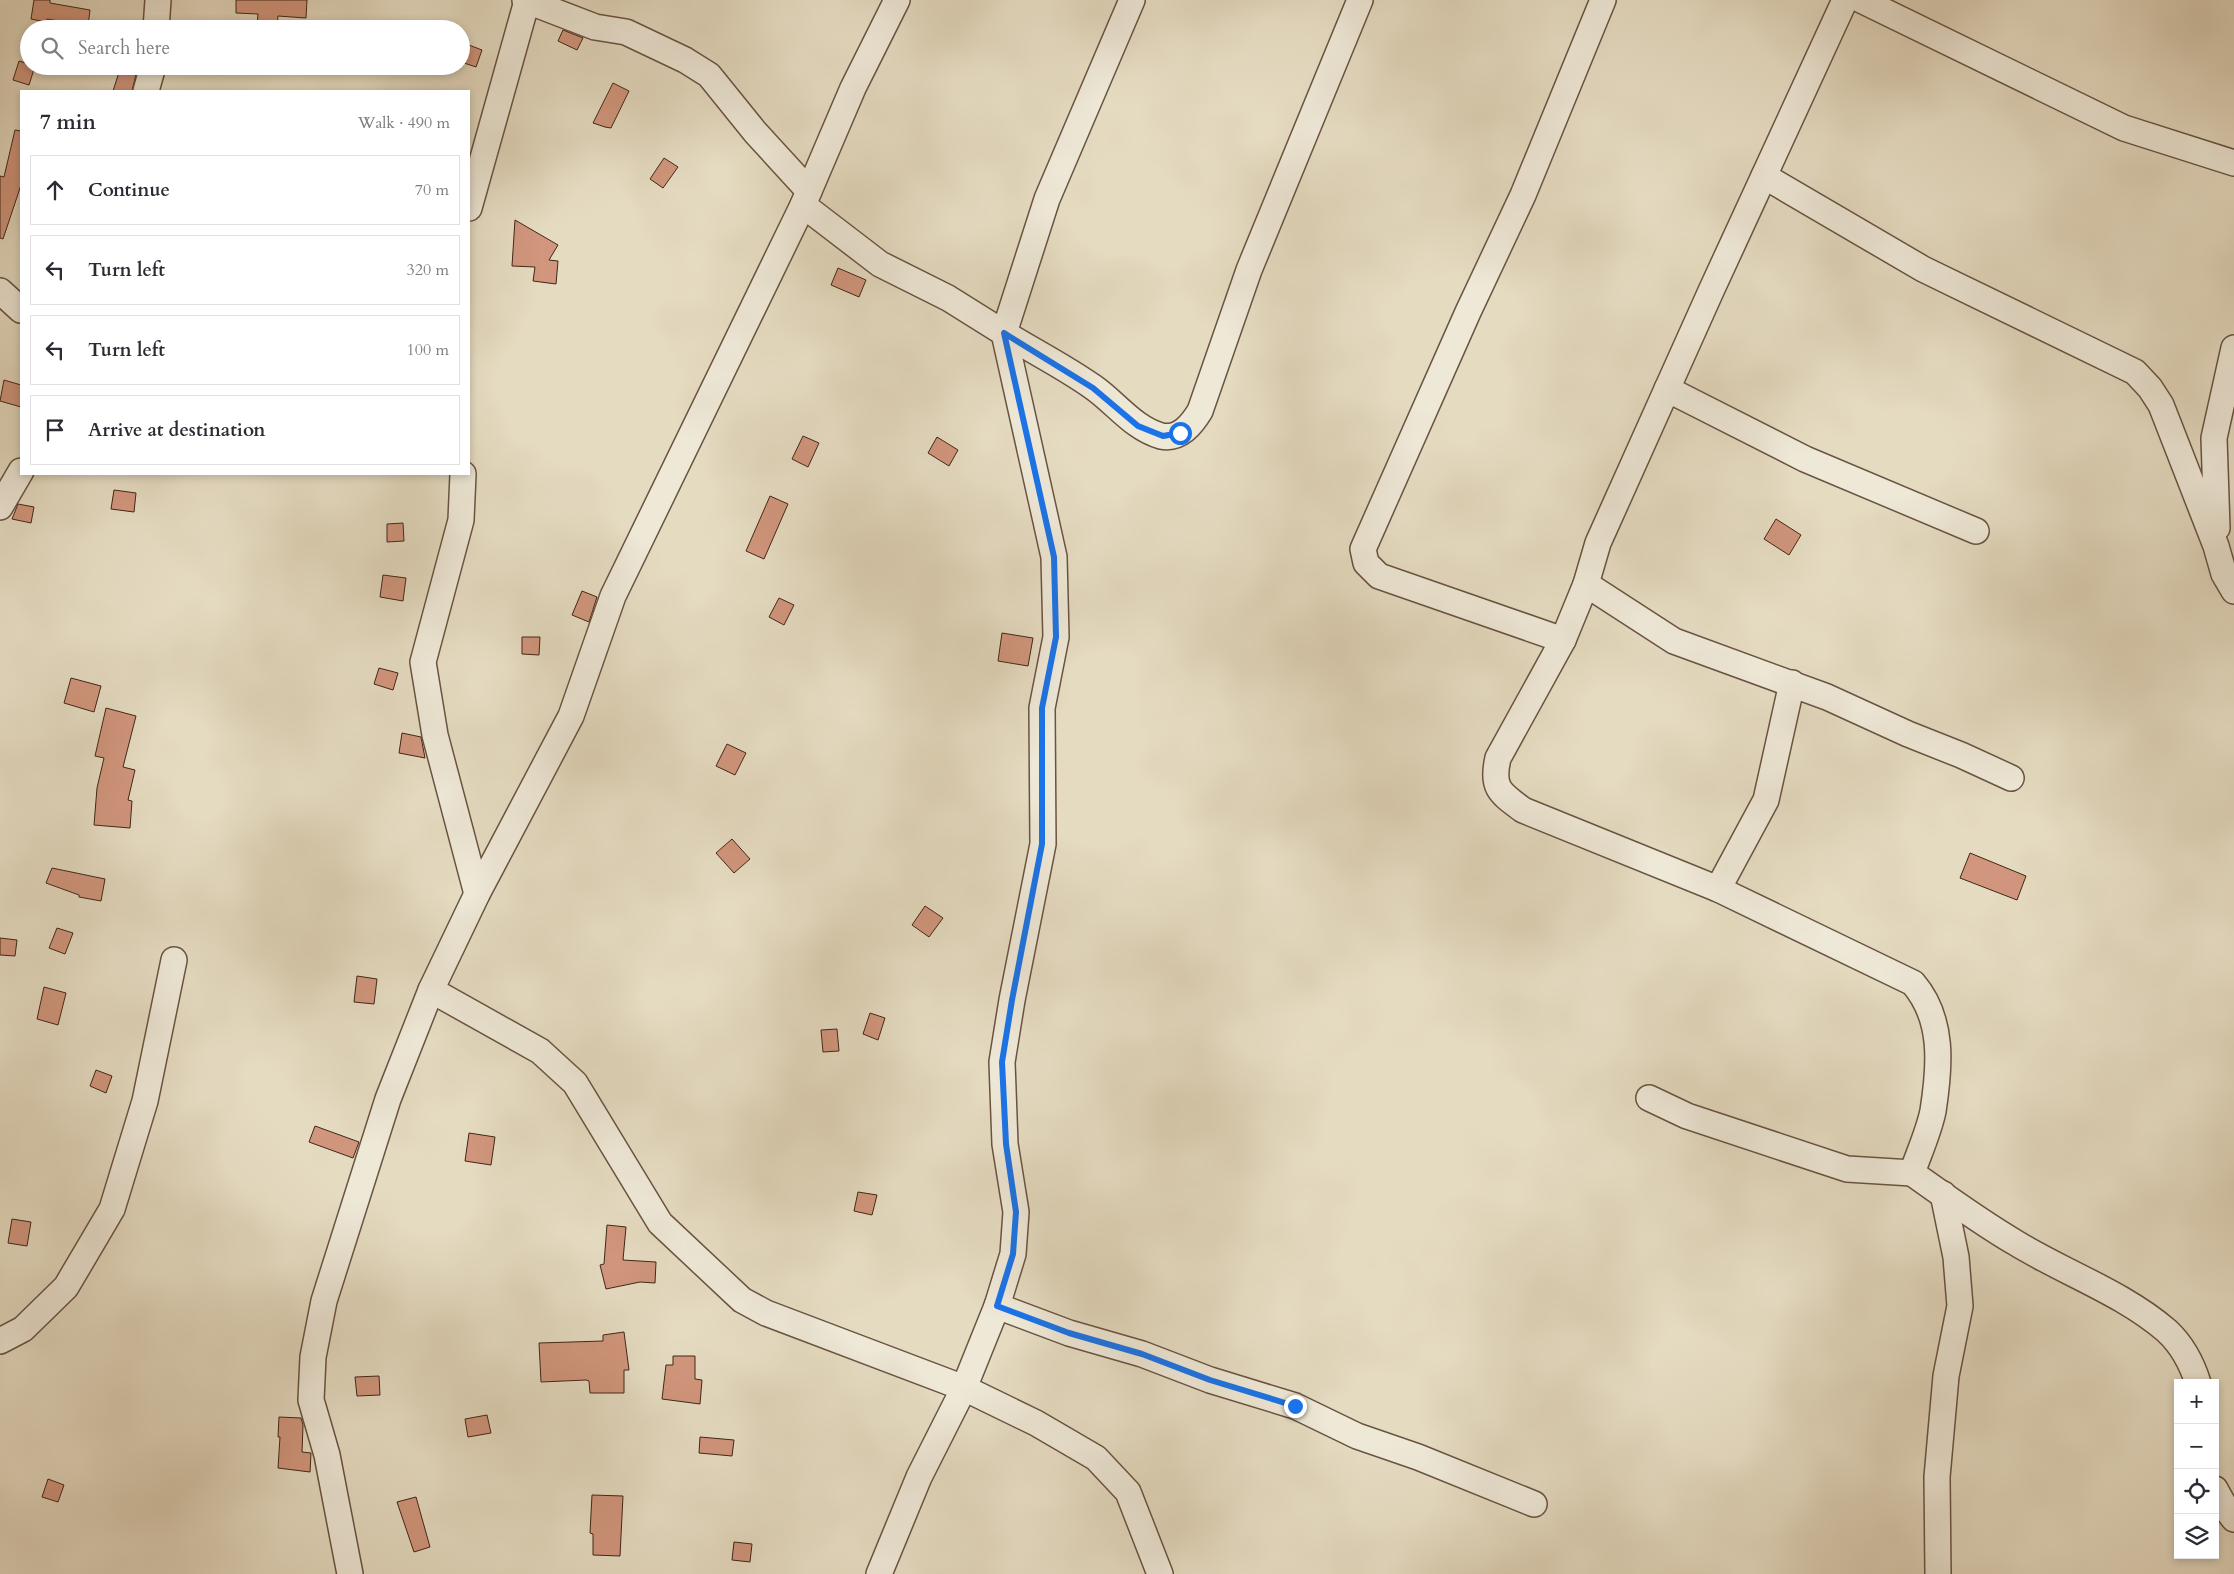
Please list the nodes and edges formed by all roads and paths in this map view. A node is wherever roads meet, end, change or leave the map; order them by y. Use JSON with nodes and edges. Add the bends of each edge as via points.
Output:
{"nodes":[{"id":1,"x":158,"y":0,"type":"edge"},
{"id":2,"x":526,"y":0,"type":"edge"},
{"id":3,"x":897,"y":0,"type":"edge"},
{"id":4,"x":1132,"y":0,"type":"edge"},
{"id":5,"x":1360,"y":0,"type":"edge"},
{"id":6,"x":1603,"y":0,"type":"edge"},
{"id":7,"x":1845,"y":0,"type":"edge"},
{"id":8,"x":1861,"y":0,"type":"edge"},
{"id":9,"x":157,"y":20,"type":"edge"},
{"id":10,"x":150,"y":75,"type":"edge"},
{"id":11,"x":146,"y":90,"type":"edge"},
{"id":12,"x":2234,"y":162,"type":"edge"},
{"id":13,"x":1764,"y":176,"type":"junction"},
{"id":14,"x":806,"y":198,"type":"junction"},
{"id":15,"x":470,"y":204,"type":"edge"},
{"id":16,"x":0,"y":291,"type":"edge"},
{"id":17,"x":20,"y":309,"type":"edge"},
{"id":18,"x":1004,"y":333,"type":"junction"},
{"id":19,"x":2234,"y":348,"type":"edge"},
{"id":20,"x":1667,"y":389,"type":"junction"},
{"id":21,"x":20,"y":473,"type":"edge"},
{"id":22,"x":463,"y":475,"type":"edge"},
{"id":23,"x":0,"y":507,"type":"edge"},
{"id":24,"x":1976,"y":531,"type":"dead end"},
{"id":25,"x":2216,"y":546,"type":"junction"},
{"id":26,"x":1586,"y":584,"type":"junction"},
{"id":27,"x":2234,"y":591,"type":"edge"},
{"id":28,"x":1563,"y":640,"type":"junction"},
{"id":29,"x":1792,"y":683,"type":"junction"},
{"id":30,"x":2011,"y":778,"type":"dead end"},
{"id":31,"x":1718,"y":889,"type":"junction"},
{"id":32,"x":477,"y":894,"type":"junction"},
{"id":33,"x":174,"y":960,"type":"dead end"},
{"id":34,"x":431,"y":990,"type":"junction"},
{"id":35,"x":1649,"y":1098,"type":"dead end"},
{"id":36,"x":1912,"y":1173,"type":"junction"},
{"id":37,"x":1943,"y":1194,"type":"junction"},
{"id":38,"x":997,"y":1306,"type":"junction"},
{"id":39,"x":0,"y":1341,"type":"edge"},
{"id":40,"x":2196,"y":1379,"type":"edge"},
{"id":41,"x":964,"y":1388,"type":"junction"},
{"id":42,"x":2219,"y":1496,"type":"edge"},
{"id":43,"x":1534,"y":1504,"type":"dead end"},
{"id":44,"x":2234,"y":1519,"type":"edge"},
{"id":45,"x":350,"y":1574,"type":"edge"},
{"id":46,"x":879,"y":1574,"type":"edge"},
{"id":47,"x":1160,"y":1574,"type":"edge"},
{"id":48,"x":1938,"y":1574,"type":"edge"}],
"edges":[{"from":1,"to":9,"type":"street"},
{"from":2,"to":14,"type":"street","via":[[595,27],[626,32],[709,75]]},
{"from":2,"to":15,"type":"street"},
{"from":3,"to":14,"type":"street","via":[[853,88]]},
{"from":4,"to":18,"type":"street","via":[[1047,199]]},
{"from":5,"to":18,"type":"street","via":[[1249,270],[1192,425],[1180,433],[1163,436],[1138,426],[1093,388]]},
{"from":6,"to":28,"type":"street","via":[[1522,195],[1364,549],[1366,563],[1379,576]]},
{"from":7,"to":13,"type":"street"},
{"from":8,"to":12,"type":"street","via":[[2124,128]]},
{"from":10,"to":11,"type":"street"},
{"from":13,"to":20,"type":"street"},
{"from":13,"to":25,"type":"street","via":[[1924,269],[2136,372],[2161,405]]},
{"from":14,"to":18,"type":"street","via":[[880,264],[948,298]]},
{"from":14,"to":32,"type":"street","via":[[613,596],[571,716]]},
{"from":16,"to":17,"type":"street"},
{"from":18,"to":38,"type":"street","via":[[1054,557],[1056,637],[1042,708],[1042,844],[1002,1062],[1006,1144],[1016,1212],[1013,1254]]},
{"from":19,"to":25,"type":"street","via":[[2214,438]]},
{"from":20,"to":24,"type":"street","via":[[1805,459]]},
{"from":20,"to":26,"type":"street","via":[[1598,542]]},
{"from":21,"to":23,"type":"street"},
{"from":22,"to":32,"type":"street","via":[[461,520],[423,662],[435,735]]},
{"from":25,"to":27,"type":"street","via":[[2224,574]]},
{"from":26,"to":28,"type":"street"},
{"from":26,"to":29,"type":"street","via":[[1674,641]]},
{"from":28,"to":31,"type":"street","via":[[1498,758],[1494,774],[1496,786],[1523,810]]},
{"from":29,"to":30,"type":"street"},
{"from":29,"to":31,"type":"street","via":[[1766,800]]},
{"from":31,"to":36,"type":"street","via":[[1913,983],[1924,997],[1936,1027],[1937,1060],[1933,1112]]},
{"from":32,"to":34,"type":"street"},
{"from":33,"to":39,"type":"street","via":[[145,1101],[112,1209],[66,1287],[23,1329]]},
{"from":34,"to":41,"type":"street","via":[[540,1052],[575,1083],[660,1223],[742,1300],[766,1313]]},
{"from":34,"to":45,"type":"street","via":[[388,1099],[354,1204],[324,1301],[313,1357],[311,1400],[327,1454]]},
{"from":35,"to":36,"type":"street","via":[[1687,1116],[1847,1169]]},
{"from":36,"to":37,"type":"street"},
{"from":37,"to":40,"type":"street","via":[[1989,1228],[2120,1299],[2168,1332],[2186,1353]]},
{"from":37,"to":48,"type":"street","via":[[1956,1257],[1960,1306],[1946,1376],[1936,1477]]},
{"from":38,"to":41,"type":"street"},
{"from":38,"to":43,"type":"street","via":[[1069,1333],[1295,1406],[1357,1436]]},
{"from":41,"to":46,"type":"street","via":[[919,1477]]},
{"from":41,"to":47,"type":"street","via":[[1036,1423],[1096,1458],[1128,1492]]},
{"from":42,"to":44,"type":"street"}]}
